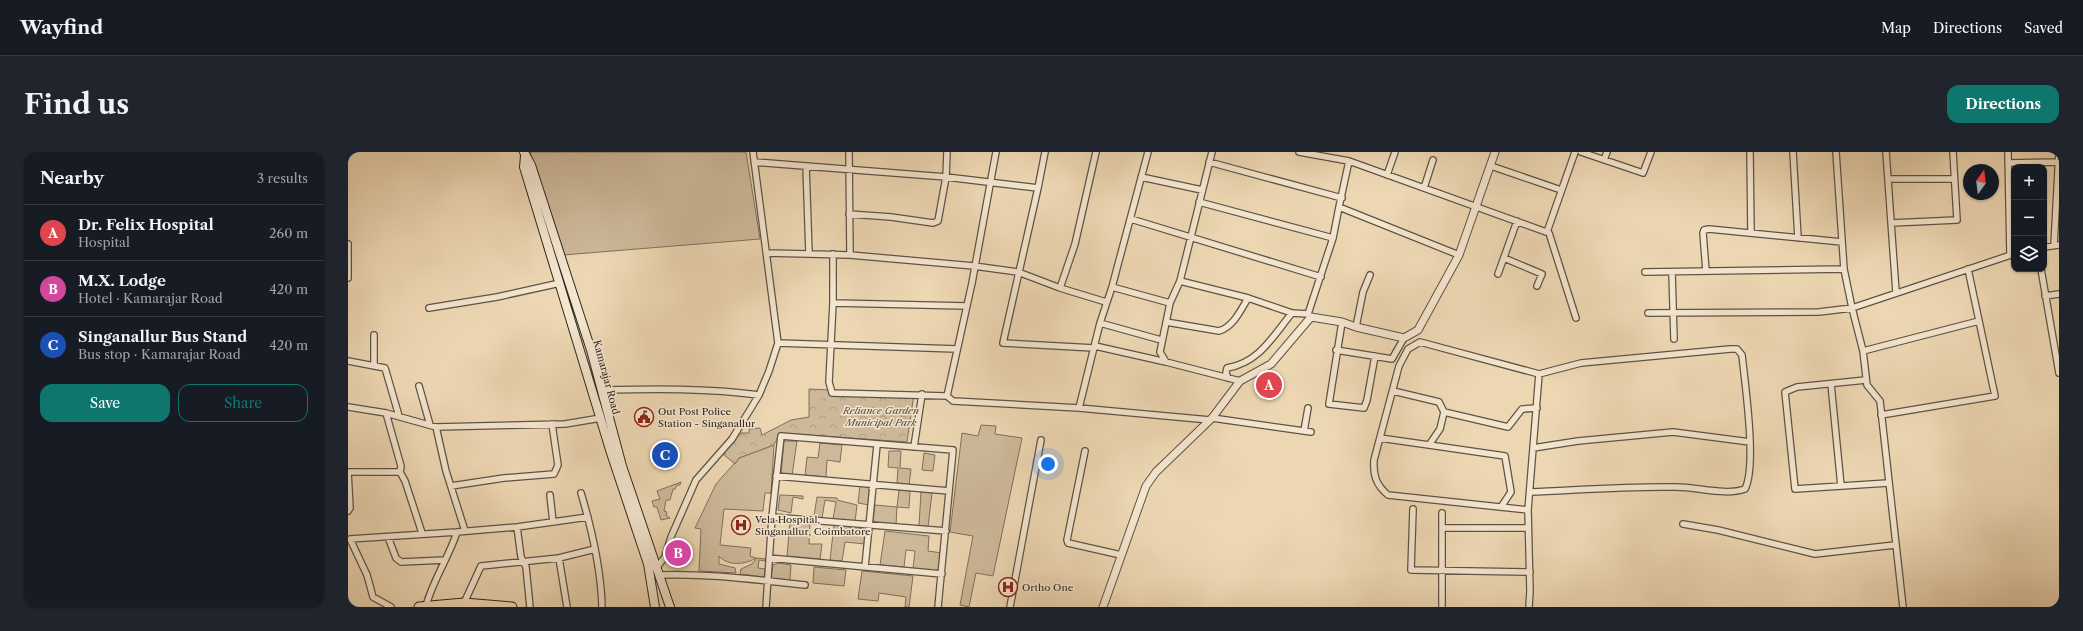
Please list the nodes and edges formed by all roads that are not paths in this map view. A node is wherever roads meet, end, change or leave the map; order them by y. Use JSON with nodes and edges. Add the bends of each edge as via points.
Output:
{"nodes":[{"id":1,"x":753,"y":152,"type":"edge"},
{"id":2,"x":849,"y":152,"type":"edge"},
{"id":3,"x":947,"y":152,"type":"edge"},
{"id":4,"x":996,"y":152,"type":"edge"},
{"id":5,"x":1045,"y":152,"type":"edge"},
{"id":6,"x":1096,"y":152,"type":"edge"},
{"id":7,"x":1148,"y":152,"type":"edge"},
{"id":8,"x":1212,"y":152,"type":"edge"},
{"id":9,"x":1299,"y":152,"type":"edge"},
{"id":10,"x":1395,"y":152,"type":"edge"},
{"id":11,"x":1496,"y":152,"type":"edge"},
{"id":12,"x":1575,"y":152,"type":"edge"},
{"id":13,"x":1582,"y":152,"type":"edge"},
{"id":14,"x":1607,"y":152,"type":"edge"},
{"id":15,"x":1651,"y":152,"type":"edge"},
{"id":16,"x":1750,"y":152,"type":"edge"},
{"id":17,"x":1793,"y":152,"type":"edge"},
{"id":18,"x":1836,"y":152,"type":"edge"},
{"id":19,"x":1886,"y":152,"type":"edge"},
{"id":20,"x":1953,"y":152,"type":"edge"},
{"id":21,"x":2008,"y":152,"type":"edge"},
{"id":22,"x":2059,"y":152,"type":"edge"},
{"id":23,"x":524,"y":154,"type":"edge"},
{"id":24,"x":1433,"y":160,"type":"dead end"},
{"id":25,"x":1604,"y":160,"type":"junction"},
{"id":26,"x":1349,"y":161,"type":"junction"},
{"id":27,"x":754,"y":162,"type":"junction"},
{"id":28,"x":1209,"y":162,"type":"junction"},
{"id":29,"x":2058,"y":162,"type":"edge"},
{"id":30,"x":2008,"y":163,"type":"junction"},
{"id":31,"x":806,"y":166,"type":"junction"},
{"id":32,"x":1491,"y":166,"type":"junction"},
{"id":33,"x":849,"y":169,"type":"junction"},
{"id":34,"x":1388,"y":175,"type":"junction"},
{"id":35,"x":1141,"y":176,"type":"junction"},
{"id":36,"x":946,"y":177,"type":"junction"},
{"id":37,"x":1888,"y":179,"type":"junction"},
{"id":38,"x":1954,"y":179,"type":"junction"},
{"id":39,"x":991,"y":181,"type":"junction"},
{"id":40,"x":1038,"y":188,"type":"junction"},
{"id":41,"x":1424,"y":188,"type":"junction"},
{"id":42,"x":1202,"y":190,"type":"junction"},
{"id":43,"x":1561,"y":190,"type":"junction"},
{"id":44,"x":1342,"y":198,"type":"junction"},
{"id":45,"x":1199,"y":202,"type":"junction"},
{"id":46,"x":1476,"y":206,"type":"junction"},
{"id":47,"x":1339,"y":207,"type":"junction"},
{"id":48,"x":849,"y":214,"type":"junction"},
{"id":49,"x":1131,"y":220,"type":"junction"},
{"id":50,"x":1518,"y":221,"type":"junction"},
{"id":51,"x":1891,"y":223,"type":"junction"},
{"id":52,"x":1547,"y":232,"type":"junction"},
{"id":53,"x":1751,"y":233,"type":"junction"},
{"id":54,"x":2011,"y":236,"type":"edge"},
{"id":55,"x":1190,"y":237,"type":"junction"},
{"id":56,"x":1332,"y":238,"type":"junction"},
{"id":57,"x":1798,"y":238,"type":"junction"},
{"id":58,"x":1842,"y":242,"type":"junction"},
{"id":59,"x":348,"y":244,"type":"edge"},
{"id":60,"x":2056,"y":245,"type":"edge"},
{"id":61,"x":767,"y":253,"type":"junction"},
{"id":62,"x":809,"y":253,"type":"junction"},
{"id":63,"x":833,"y":254,"type":"junction"},
{"id":64,"x":2011,"y":254,"type":"edge"},
{"id":65,"x":850,"y":255,"type":"junction"},
{"id":66,"x":1458,"y":255,"type":"junction"},
{"id":67,"x":1504,"y":258,"type":"junction"},
{"id":68,"x":974,"y":266,"type":"junction"},
{"id":69,"x":1844,"y":269,"type":"junction"},
{"id":70,"x":1968,"y":269,"type":"junction"},
{"id":71,"x":1706,"y":271,"type":"junction"},
{"id":72,"x":1018,"y":272,"type":"junction"},
{"id":73,"x":1645,"y":272,"type":"dead end"},
{"id":74,"x":1672,"y":272,"type":"junction"},
{"id":75,"x":2041,"y":272,"type":"edge"},
{"id":76,"x":1498,"y":274,"type":"dead end"},
{"id":77,"x":1370,"y":276,"type":"dead end"},
{"id":78,"x":1321,"y":277,"type":"junction"},
{"id":79,"x":348,"y":278,"type":"edge"},
{"id":80,"x":1180,"y":281,"type":"junction"},
{"id":81,"x":560,"y":283,"type":"junction"},
{"id":82,"x":1536,"y":286,"type":"dead end"},
{"id":83,"x":1060,"y":288,"type":"junction"},
{"id":84,"x":1112,"y":288,"type":"junction"},
{"id":85,"x":1896,"y":292,"type":"junction"},
{"id":86,"x":2059,"y":294,"type":"edge"},
{"id":87,"x":2045,"y":296,"type":"junction"},
{"id":88,"x":1248,"y":298,"type":"junction"},
{"id":89,"x":833,"y":302,"type":"junction"},
{"id":90,"x":1106,"y":302,"type":"junction"},
{"id":91,"x":1170,"y":303,"type":"junction"},
{"id":92,"x":967,"y":306,"type":"junction"},
{"id":93,"x":429,"y":308,"type":"dead end"},
{"id":94,"x":1852,"y":308,"type":"junction"},
{"id":95,"x":1292,"y":312,"type":"junction"},
{"id":96,"x":1648,"y":313,"type":"dead end"},
{"id":97,"x":1674,"y":313,"type":"junction"},
{"id":98,"x":1576,"y":318,"type":"dead end"},
{"id":99,"x":1979,"y":321,"type":"junction"},
{"id":100,"x":1166,"y":322,"type":"junction"},
{"id":101,"x":1342,"y":322,"type":"junction"},
{"id":102,"x":1100,"y":323,"type":"junction"},
{"id":103,"x":1356,"y":327,"type":"junction"},
{"id":104,"x":374,"y":335,"type":"dead end"},
{"id":105,"x":1404,"y":338,"type":"junction"},
{"id":106,"x":1674,"y":338,"type":"dead end"},
{"id":107,"x":1161,"y":340,"type":"junction"},
{"id":108,"x":778,"y":343,"type":"junction"},
{"id":109,"x":832,"y":343,"type":"junction"},
{"id":110,"x":1095,"y":347,"type":"junction"},
{"id":111,"x":957,"y":349,"type":"junction"},
{"id":112,"x":1336,"y":350,"type":"junction"},
{"id":113,"x":1863,"y":351,"type":"junction"},
{"id":114,"x":1375,"y":356,"type":"junction"},
{"id":115,"x":348,"y":361,"type":"edge"},
{"id":116,"x":1166,"y":362,"type":"junction"},
{"id":117,"x":374,"y":366,"type":"junction"},
{"id":118,"x":2059,"y":373,"type":"edge"},
{"id":119,"x":1539,"y":374,"type":"junction"},
{"id":120,"x":1228,"y":378,"type":"junction"},
{"id":121,"x":1866,"y":380,"type":"junction"},
{"id":122,"x":1240,"y":381,"type":"junction"},
{"id":123,"x":1831,"y":384,"type":"junction"},
{"id":124,"x":419,"y":386,"type":"dead end"},
{"id":125,"x":602,"y":390,"type":"junction"},
{"id":126,"x":1393,"y":391,"type":"junction"},
{"id":127,"x":922,"y":394,"type":"junction"},
{"id":128,"x":759,"y":395,"type":"junction"},
{"id":129,"x":947,"y":396,"type":"junction"},
{"id":130,"x":348,"y":407,"type":"edge"},
{"id":131,"x":1079,"y":408,"type":"junction"},
{"id":132,"x":1308,"y":408,"type":"dead end"},
{"id":133,"x":1537,"y":408,"type":"junction"},
{"id":134,"x":1444,"y":412,"type":"junction"},
{"id":135,"x":386,"y":413,"type":"junction"},
{"id":136,"x":1881,"y":415,"type":"junction"},
{"id":137,"x":399,"y":416,"type":"junction"},
{"id":138,"x":601,"y":418,"type":"junction"},
{"id":139,"x":1211,"y":419,"type":"junction"},
{"id":140,"x":552,"y":424,"type":"junction"},
{"id":141,"x":430,"y":425,"type":"junction"},
{"id":142,"x":436,"y":427,"type":"junction"},
{"id":143,"x":1304,"y":431,"type":"junction"},
{"id":144,"x":1311,"y":432,"type":"dead end"},
{"id":145,"x":1380,"y":438,"type":"junction"},
{"id":146,"x":1041,"y":440,"type":"dead end"},
{"id":147,"x":1750,"y":442,"type":"junction"},
{"id":148,"x":877,"y":445,"type":"junction"},
{"id":149,"x":1429,"y":445,"type":"junction"},
{"id":150,"x":914,"y":447,"type":"junction"},
{"id":151,"x":1534,"y":448,"type":"junction"},
{"id":152,"x":1085,"y":451,"type":"dead end"},
{"id":153,"x":348,"y":472,"type":"edge"},
{"id":154,"x":400,"y":472,"type":"junction"},
{"id":155,"x":776,"y":476,"type":"junction"},
{"id":156,"x":1888,"y":483,"type":"junction"},
{"id":157,"x":873,"y":484,"type":"junction"},
{"id":158,"x":451,"y":486,"type":"junction"},
{"id":159,"x":1841,"y":486,"type":"junction"},
{"id":160,"x":949,"y":491,"type":"junction"},
{"id":161,"x":1530,"y":492,"type":"junction"},
{"id":162,"x":581,"y":493,"type":"dead end"},
{"id":163,"x":550,"y":495,"type":"dead end"},
{"id":164,"x":1501,"y":507,"type":"junction"},
{"id":165,"x":1413,"y":509,"type":"dead end"},
{"id":166,"x":348,"y":510,"type":"edge"},
{"id":167,"x":1528,"y":510,"type":"junction"},
{"id":168,"x":1442,"y":513,"type":"dead end"},
{"id":169,"x":588,"y":517,"type":"junction"},
{"id":170,"x":772,"y":517,"type":"junction"},
{"id":171,"x":553,"y":522,"type":"junction"},
{"id":172,"x":1683,"y":524,"type":"dead end"},
{"id":173,"x":870,"y":525,"type":"junction"},
{"id":174,"x":517,"y":527,"type":"junction"},
{"id":175,"x":1442,"y":528,"type":"junction"},
{"id":176,"x":1528,"y":528,"type":"junction"},
{"id":177,"x":465,"y":531,"type":"junction"},
{"id":178,"x":946,"y":531,"type":"junction"},
{"id":179,"x":457,"y":532,"type":"junction"},
{"id":180,"x":422,"y":533,"type":"junction"},
{"id":181,"x":388,"y":537,"type":"junction"},
{"id":182,"x":1895,"y":546,"type":"junction"},
{"id":183,"x":594,"y":549,"type":"junction"},
{"id":184,"x":1120,"y":556,"type":"junction"},
{"id":185,"x":559,"y":558,"type":"junction"},
{"id":186,"x":769,"y":558,"type":"junction"},
{"id":187,"x":446,"y":560,"type":"junction"},
{"id":188,"x":522,"y":562,"type":"junction"},
{"id":189,"x":865,"y":567,"type":"junction"},
{"id":190,"x":1442,"y":570,"type":"junction"},
{"id":191,"x":658,"y":571,"type":"junction"},
{"id":192,"x":1530,"y":572,"type":"junction"},
{"id":193,"x":942,"y":574,"type":"junction"},
{"id":194,"x":768,"y":581,"type":"junction"},
{"id":195,"x":805,"y":585,"type":"dead end"},
{"id":196,"x":464,"y":603,"type":"junction"},
{"id":197,"x":422,"y":606,"type":"edge"},
{"id":198,"x":391,"y":607,"type":"edge"},
{"id":199,"x":512,"y":607,"type":"edge"},
{"id":200,"x":530,"y":607,"type":"edge"},
{"id":201,"x":567,"y":607,"type":"edge"},
{"id":202,"x":602,"y":607,"type":"edge"},
{"id":203,"x":655,"y":607,"type":"edge"},
{"id":204,"x":670,"y":607,"type":"edge"},
{"id":205,"x":766,"y":607,"type":"edge"},
{"id":206,"x":938,"y":607,"type":"edge"},
{"id":207,"x":1010,"y":607,"type":"edge"},
{"id":208,"x":1103,"y":607,"type":"edge"},
{"id":209,"x":1442,"y":607,"type":"edge"},
{"id":210,"x":1529,"y":607,"type":"edge"},
{"id":211,"x":1902,"y":607,"type":"edge"}],
"edges":[{"from":1,"to":27,"type":"street"},
{"from":2,"to":33,"type":"street"},
{"from":3,"to":36,"type":"street"},
{"from":4,"to":39,"type":"street"},
{"from":5,"to":40,"type":"street"},
{"from":6,"to":83,"type":"street","via":[[1075,244]]},
{"from":7,"to":35,"type":"street"},
{"from":8,"to":28,"type":"street"},
{"from":9,"to":26,"type":"street"},
{"from":10,"to":34,"type":"street"},
{"from":11,"to":32,"type":"street"},
{"from":12,"to":43,"type":"street"},
{"from":13,"to":25,"type":"street"},
{"from":14,"to":25,"type":"street"},
{"from":15,"to":25,"type":"street","via":[[1643,173]]},
{"from":16,"to":53,"type":"street"},
{"from":17,"to":57,"type":"street"},
{"from":18,"to":58,"type":"street"},
{"from":19,"to":37,"type":"street"},
{"from":20,"to":38,"type":"street"},
{"from":21,"to":30,"type":"street"},
{"from":22,"to":29,"type":"street"},
{"from":23,"to":81,"type":"main road","name":"Kamarajar Road","via":[[524,167]]},
{"from":23,"to":125,"type":"main road","name":"Kamarajar Road","via":[[531,165]]},
{"from":24,"to":41,"type":"street"},
{"from":26,"to":34,"type":"street"},
{"from":26,"to":44,"type":"street"},
{"from":27,"to":31,"type":"street"},
{"from":27,"to":61,"type":"street"},
{"from":28,"to":42,"type":"street"},
{"from":28,"to":44,"type":"street"},
{"from":29,"to":30,"type":"street"},
{"from":29,"to":60,"type":"street"},
{"from":30,"to":54,"type":"street"},
{"from":31,"to":33,"type":"street"},
{"from":31,"to":62,"type":"street"},
{"from":32,"to":43,"type":"street"},
{"from":32,"to":46,"type":"street"},
{"from":33,"to":36,"type":"street"},
{"from":33,"to":48,"type":"street"},
{"from":34,"to":41,"type":"street"},
{"from":35,"to":42,"type":"street"},
{"from":35,"to":49,"type":"street"},
{"from":36,"to":39,"type":"street"},
{"from":36,"to":48,"type":"street","via":[[938,220],[933,223]]},
{"from":37,"to":38,"type":"street"},
{"from":37,"to":51,"type":"street"},
{"from":38,"to":51,"type":"street","via":[[1957,220]]},
{"from":39,"to":40,"type":"street"},
{"from":39,"to":68,"type":"street"},
{"from":40,"to":72,"type":"street"},
{"from":41,"to":46,"type":"street"},
{"from":42,"to":45,"type":"street"},
{"from":43,"to":52,"type":"street"},
{"from":44,"to":47,"type":"street"},
{"from":45,"to":55,"type":"street"},
{"from":45,"to":56,"type":"street"},
{"from":46,"to":50,"type":"street"},
{"from":46,"to":66,"type":"street"},
{"from":47,"to":56,"type":"street"},
{"from":47,"to":66,"type":"street"},
{"from":48,"to":65,"type":"street"},
{"from":49,"to":55,"type":"street"},
{"from":49,"to":84,"type":"street"},
{"from":50,"to":52,"type":"street"},
{"from":50,"to":67,"type":"street"},
{"from":51,"to":85,"type":"street"},
{"from":52,"to":98,"type":"street"},
{"from":53,"to":57,"type":"street"},
{"from":53,"to":71,"type":"street","via":[[1704,230]]},
{"from":55,"to":78,"type":"street"},
{"from":55,"to":80,"type":"street"},
{"from":56,"to":78,"type":"street"},
{"from":57,"to":58,"type":"street"},
{"from":58,"to":69,"type":"street"},
{"from":59,"to":79,"type":"street"},
{"from":61,"to":62,"type":"street"},
{"from":61,"to":108,"type":"street"},
{"from":62,"to":63,"type":"street"},
{"from":63,"to":65,"type":"street"},
{"from":63,"to":89,"type":"street"},
{"from":64,"to":70,"type":"street"},
{"from":65,"to":68,"type":"street"},
{"from":66,"to":105,"type":"street","via":[[1418,330]]},
{"from":67,"to":76,"type":"street"},
{"from":67,"to":82,"type":"street","via":[[1542,274]]},
{"from":68,"to":72,"type":"street"},
{"from":68,"to":92,"type":"street"},
{"from":69,"to":71,"type":"street"},
{"from":69,"to":94,"type":"street"},
{"from":70,"to":85,"type":"street"},
{"from":70,"to":99,"type":"street"},
{"from":71,"to":74,"type":"street"},
{"from":72,"to":83,"type":"street"},
{"from":72,"to":110,"type":"street","via":[[1003,343]]},
{"from":73,"to":74,"type":"street"},
{"from":74,"to":97,"type":"street"},
{"from":75,"to":87,"type":"street"},
{"from":77,"to":103,"type":"street","via":[[1363,292]]},
{"from":78,"to":95,"type":"street","via":[[1308,314]]},
{"from":80,"to":88,"type":"street"},
{"from":80,"to":91,"type":"street"},
{"from":81,"to":93,"type":"street"},
{"from":81,"to":138,"type":"main road","name":"Kamarajar Road"},
{"from":83,"to":90,"type":"street"},
{"from":84,"to":90,"type":"street"},
{"from":84,"to":91,"type":"street"},
{"from":85,"to":94,"type":"street"},
{"from":86,"to":87,"type":"street"},
{"from":87,"to":118,"type":"street"},
{"from":88,"to":95,"type":"street"},
{"from":88,"to":100,"type":"street","via":[[1233,322],[1224,330]]},
{"from":89,"to":92,"type":"street"},
{"from":89,"to":109,"type":"street"},
{"from":90,"to":102,"type":"street"},
{"from":91,"to":100,"type":"street"},
{"from":92,"to":111,"type":"street"},
{"from":94,"to":97,"type":"street","via":[[1819,312]]},
{"from":94,"to":113,"type":"street"},
{"from":95,"to":120,"type":"street","via":[[1258,356],[1238,367],[1227,368]]},
{"from":96,"to":97,"type":"street"},
{"from":97,"to":106,"type":"street"},
{"from":99,"to":113,"type":"street"},
{"from":99,"to":136,"type":"street","via":[[1995,396]]},
{"from":100,"to":107,"type":"street"},
{"from":101,"to":103,"type":"street"},
{"from":101,"to":112,"type":"street"},
{"from":101,"to":122,"type":"street","via":[[1311,317],[1271,364]]},
{"from":102,"to":107,"type":"street"},
{"from":102,"to":110,"type":"street"},
{"from":103,"to":105,"type":"street"},
{"from":104,"to":117,"type":"street"},
{"from":105,"to":114,"type":"street","via":[[1392,359]]},
{"from":107,"to":116,"type":"street","via":[[1160,352]]},
{"from":108,"to":109,"type":"street"},
{"from":108,"to":128,"type":"street"},
{"from":109,"to":111,"type":"street"},
{"from":109,"to":127,"type":"street","via":[[829,382],[832,393]]},
{"from":110,"to":116,"type":"street"},
{"from":110,"to":131,"type":"street"},
{"from":111,"to":129,"type":"street"},
{"from":112,"to":114,"type":"street"},
{"from":112,"to":114,"type":"street","via":[[1329,401],[1333,406],[1364,408]]},
{"from":113,"to":121,"type":"street"},
{"from":115,"to":117,"type":"street"},
{"from":116,"to":120,"type":"street"},
{"from":117,"to":137,"type":"street","via":[[385,368]]},
{"from":119,"to":126,"type":"street","via":[[1420,342],[1408,349],[1399,366]]},
{"from":119,"to":133,"type":"street"},
{"from":119,"to":147,"type":"street","via":[[1581,363],[1737,349],[1742,355]]},
{"from":120,"to":122,"type":"street"},
{"from":121,"to":123,"type":"street"},
{"from":121,"to":136,"type":"street","via":[[1880,401]]},
{"from":122,"to":139,"type":"street"},
{"from":123,"to":159,"type":"street"},
{"from":123,"to":159,"type":"street","via":[[1791,390],[1785,392],[1785,399],[1794,489]]},
{"from":124,"to":141,"type":"street"},
{"from":125,"to":128,"type":"street","via":[[730,391]]},
{"from":125,"to":191,"type":"main road","name":"Kamarajar Road","via":[[622,466]]},
{"from":126,"to":134,"type":"street","via":[[1439,402]]},
{"from":126,"to":145,"type":"street"},
{"from":127,"to":129,"type":"street"},
{"from":127,"to":150,"type":"street"},
{"from":128,"to":191,"type":"street","via":[[732,438],[696,480]]},
{"from":129,"to":131,"type":"street","via":[[953,401]]},
{"from":130,"to":135,"type":"street"},
{"from":131,"to":139,"type":"street"},
{"from":132,"to":143,"type":"street"},
{"from":133,"to":134,"type":"street","via":[[1522,409],[1508,427]]},
{"from":133,"to":151,"type":"street"},
{"from":134,"to":149,"type":"street","via":[[1440,429]]},
{"from":135,"to":137,"type":"street"},
{"from":135,"to":154,"type":"street","via":[[401,466]]},
{"from":136,"to":156,"type":"street"},
{"from":137,"to":141,"type":"street"},
{"from":138,"to":140,"type":"street"},
{"from":138,"to":203,"type":"main road","name":"Kamarajar Road","via":[[648,564]]},
{"from":139,"to":143,"type":"street"},
{"from":139,"to":184,"type":"street","via":[[1156,472],[1146,486]]},
{"from":140,"to":142,"type":"street"},
{"from":140,"to":158,"type":"street","via":[[558,466],[554,474]]},
{"from":141,"to":142,"type":"street"},
{"from":142,"to":158,"type":"street"},
{"from":143,"to":144,"type":"street"},
{"from":145,"to":149,"type":"street"},
{"from":145,"to":164,"type":"street","via":[[1374,471],[1377,484],[1388,495]]},
{"from":146,"to":207,"type":"street"},
{"from":147,"to":151,"type":"street","via":[[1673,432]]},
{"from":147,"to":161,"type":"street","via":[[1750,480],[1746,489],[1737,492],[1687,487],[1632,486]]},
{"from":148,"to":150,"type":"street"},
{"from":148,"to":155,"type":"street","via":[[781,436]]},
{"from":148,"to":157,"type":"street"},
{"from":149,"to":164,"type":"street","via":[[1504,456],[1511,492]]},
{"from":150,"to":160,"type":"street","via":[[953,450]]},
{"from":151,"to":161,"type":"street"},
{"from":152,"to":184,"type":"street","via":[[1068,543]]},
{"from":153,"to":154,"type":"street"},
{"from":153,"to":166,"type":"street"},
{"from":154,"to":180,"type":"street"},
{"from":155,"to":157,"type":"street"},
{"from":155,"to":170,"type":"street"},
{"from":156,"to":159,"type":"street"},
{"from":156,"to":182,"type":"street"},
{"from":157,"to":160,"type":"street"},
{"from":157,"to":173,"type":"street"},
{"from":158,"to":177,"type":"street"},
{"from":160,"to":178,"type":"street"},
{"from":161,"to":167,"type":"street"},
{"from":162,"to":169,"type":"street"},
{"from":163,"to":171,"type":"street"},
{"from":164,"to":167,"type":"street"},
{"from":165,"to":190,"type":"street","via":[[1411,570]]},
{"from":167,"to":176,"type":"street"},
{"from":168,"to":175,"type":"street"},
{"from":169,"to":171,"type":"street"},
{"from":169,"to":183,"type":"street"},
{"from":170,"to":173,"type":"street"},
{"from":170,"to":186,"type":"street"},
{"from":171,"to":174,"type":"street"},
{"from":172,"to":182,"type":"street","via":[[1815,554]]},
{"from":173,"to":178,"type":"street"},
{"from":173,"to":189,"type":"street"},
{"from":174,"to":177,"type":"street"},
{"from":174,"to":188,"type":"street"},
{"from":175,"to":176,"type":"street"},
{"from":175,"to":190,"type":"street"},
{"from":176,"to":192,"type":"street"},
{"from":177,"to":179,"type":"street"},
{"from":178,"to":193,"type":"street"},
{"from":179,"to":180,"type":"street"},
{"from":179,"to":187,"type":"street"},
{"from":180,"to":181,"type":"street"},
{"from":181,"to":187,"type":"street","via":[[396,558],[401,562]]},
{"from":181,"to":198,"type":"street","via":[[350,538],[367,575],[373,597]]},
{"from":182,"to":211,"type":"street"},
{"from":183,"to":185,"type":"street"},
{"from":183,"to":202,"type":"street"},
{"from":184,"to":208,"type":"street"},
{"from":185,"to":188,"type":"street"},
{"from":185,"to":201,"type":"street"},
{"from":186,"to":189,"type":"street"},
{"from":186,"to":194,"type":"street"},
{"from":187,"to":197,"type":"street"},
{"from":188,"to":196,"type":"street","via":[[481,566]]},
{"from":188,"to":200,"type":"street","via":[[526,567]]},
{"from":189,"to":193,"type":"street"},
{"from":190,"to":192,"type":"street"},
{"from":190,"to":209,"type":"street"},
{"from":191,"to":194,"type":"street"},
{"from":191,"to":204,"type":"main road","name":"Kamarajar Road"},
{"from":192,"to":210,"type":"street"},
{"from":193,"to":206,"type":"street"},
{"from":194,"to":195,"type":"street"},
{"from":194,"to":205,"type":"street"},
{"from":196,"to":197,"type":"highway"},
{"from":196,"to":199,"type":"highway"}]}
